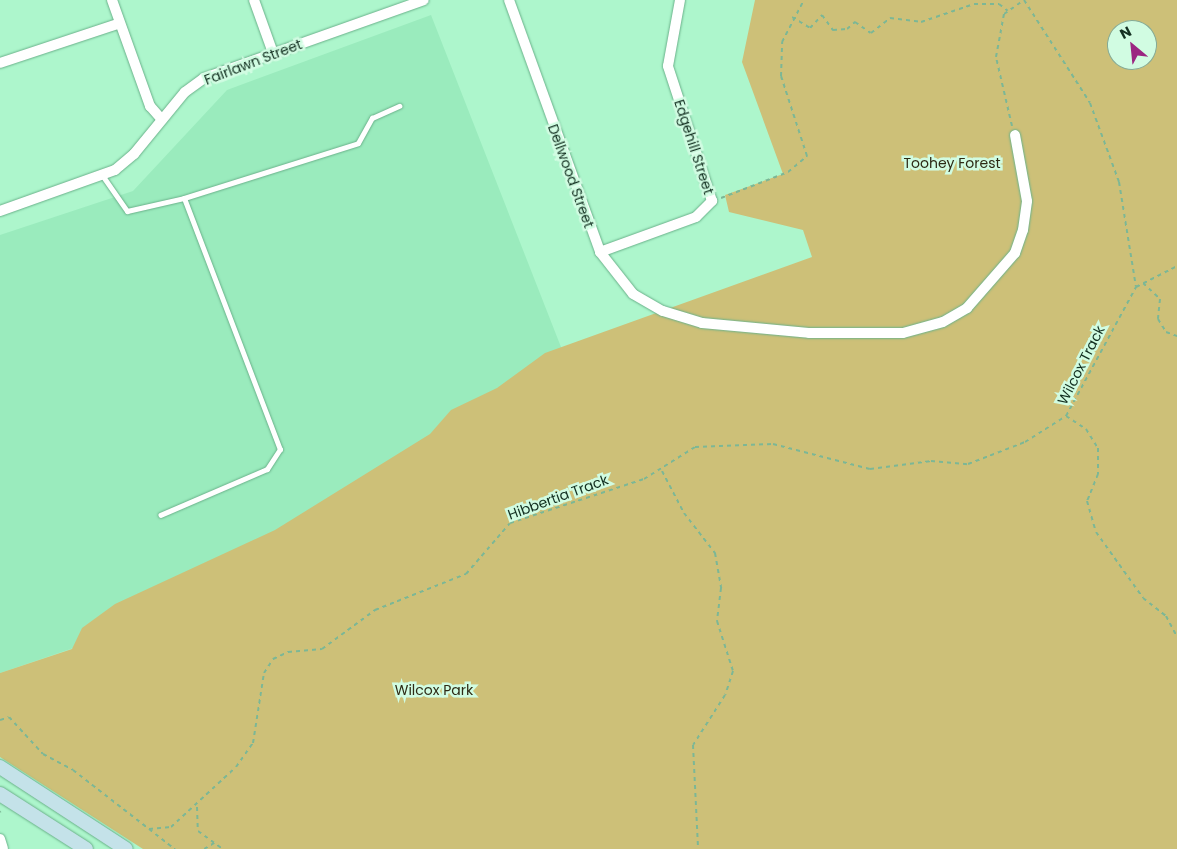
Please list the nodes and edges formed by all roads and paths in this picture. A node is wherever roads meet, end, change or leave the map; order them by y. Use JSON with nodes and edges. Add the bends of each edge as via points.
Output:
{"nodes":[{"id":1,"x":112,"y":0,"type":"edge"},
{"id":2,"x":254,"y":0,"type":"edge"},
{"id":3,"x":424,"y":0,"type":"edge"},
{"id":4,"x":509,"y":0,"type":"edge"},
{"id":5,"x":680,"y":0,"type":"edge"},
{"id":6,"x":804,"y":0,"type":"edge"},
{"id":7,"x":1024,"y":0,"type":"edge"},
{"id":8,"x":1008,"y":11,"type":"junction"},
{"id":9,"x":792,"y":17,"type":"junction"},
{"id":10,"x":120,"y":23,"type":"junction"},
{"id":11,"x":273,"y":53,"type":"junction"},
{"id":12,"x":0,"y":63,"type":"edge"},
{"id":13,"x":399,"y":106,"type":"dead end"},
{"id":14,"x":162,"y":120,"type":"junction"},
{"id":15,"x":1015,"y":136,"type":"joint"},
{"id":16,"x":102,"y":176,"type":"junction"},
{"id":17,"x":184,"y":198,"type":"junction"},
{"id":18,"x":712,"y":201,"type":"junction"},
{"id":19,"x":0,"y":211,"type":"edge"},
{"id":20,"x":600,"y":252,"type":"junction"},
{"id":21,"x":1177,"y":266,"type":"edge"},
{"id":22,"x":1143,"y":283,"type":"junction"},
{"id":23,"x":1136,"y":287,"type":"junction"},
{"id":24,"x":1177,"y":336,"type":"edge"},
{"id":25,"x":1066,"y":416,"type":"junction"},
{"id":26,"x":662,"y":471,"type":"junction"},
{"id":27,"x":160,"y":515,"type":"dead end"},
{"id":28,"x":1177,"y":637,"type":"edge"},
{"id":29,"x":0,"y":720,"type":"edge"},
{"id":30,"x":0,"y":767,"type":"edge"},
{"id":31,"x":0,"y":794,"type":"edge"},
{"id":32,"x":196,"y":807,"type":"junction"},
{"id":33,"x":149,"y":829,"type":"junction"},
{"id":34,"x":0,"y":840,"type":"edge"},
{"id":35,"x":214,"y":843,"type":"junction"},
{"id":36,"x":3,"y":849,"type":"edge"},
{"id":37,"x":86,"y":849,"type":"edge"},
{"id":38,"x":126,"y":849,"type":"edge"},
{"id":39,"x":175,"y":849,"type":"edge"},
{"id":40,"x":204,"y":849,"type":"edge"},
{"id":41,"x":223,"y":849,"type":"edge"},
{"id":42,"x":698,"y":849,"type":"edge"}],
"edges":[{"from":1,"to":10,"type":"street"},
{"from":2,"to":11,"type":"street"},
{"from":3,"to":11,"type":"street","name":"Fairlawn Street"},
{"from":4,"to":20,"type":"street","name":"Dellwood Street"},
{"from":5,"to":18,"type":"street","name":"Edgehill Street","via":[[668,66]]},
{"from":6,"to":9,"type":"path"},
{"from":7,"to":8,"type":"path"},
{"from":7,"to":23,"type":"path","via":[[1090,103],[1119,182]]},
{"from":8,"to":9,"type":"path","via":[[999,4],[974,4],[922,22],[890,18],[871,33],[855,22],[847,29],[833,30],[822,15],[810,28]]},
{"from":8,"to":15,"type":"path","via":[[999,27],[996,57]]},
{"from":9,"to":18,"type":"path","via":[[782,42],[781,76],[807,156],[788,172]]},
{"from":10,"to":12,"type":"street"},
{"from":10,"to":14,"type":"street","via":[[150,106]]},
{"from":11,"to":14,"type":"street","name":"Fairlawn Street","via":[[204,78]]},
{"from":13,"to":17,"type":"lane","via":[[372,118],[358,143]]},
{"from":14,"to":16,"type":"street","name":"Fairlawn Street","via":[[125,163]]},
{"from":15,"to":20,"type":"street","name":"Dellwood Street","via":[[1027,201],[1014,253],[988,288],[943,322],[904,333],[809,333],[679,316],[633,294]]},
{"from":16,"to":17,"type":"lane","via":[[127,211]]},
{"from":16,"to":19,"type":"street","name":"Fairlawn Street"},
{"from":17,"to":27,"type":"lane","via":[[280,449],[266,469]]},
{"from":18,"to":20,"type":"street","name":"Edgehill Street","via":[[696,217]]},
{"from":21,"to":22,"type":"path"},
{"from":22,"to":23,"type":"path"},
{"from":22,"to":24,"type":"path","via":[[1160,299],[1158,319],[1166,332]]},
{"from":23,"to":25,"type":"path","name":"Wilcox Track"},
{"from":25,"to":26,"type":"path","name":"Hibbertia Track","via":[[1025,442],[968,464],[931,461],[870,469],[773,444],[741,444],[695,447],[682,452]]},
{"from":25,"to":28,"type":"path","name":"Wilcox Track","via":[[1086,429],[1098,448],[1098,474],[1087,501],[1096,532],[1143,598],[1166,616]]},
{"from":26,"to":32,"type":"path","name":"Hibbertia Track","via":[[510,523],[466,574],[375,610],[322,649],[288,652],[273,660],[264,673],[253,743]]},
{"from":26,"to":42,"type":"path","via":[[684,513],[715,552],[721,588],[717,621],[726,638],[733,671],[716,710],[693,745]]},
{"from":29,"to":33,"type":"path","via":[[9,717],[43,754],[73,770]]},
{"from":30,"to":38,"type":"main road"},
{"from":31,"to":37,"type":"main road"},
{"from":32,"to":33,"type":"path","name":"Hibbertia Track","via":[[172,827]]},
{"from":32,"to":35,"type":"path","via":[[198,831]]},
{"from":33,"to":39,"type":"path"},
{"from":34,"to":36,"type":"street"},
{"from":35,"to":40,"type":"path"},
{"from":35,"to":41,"type":"path"}]}
